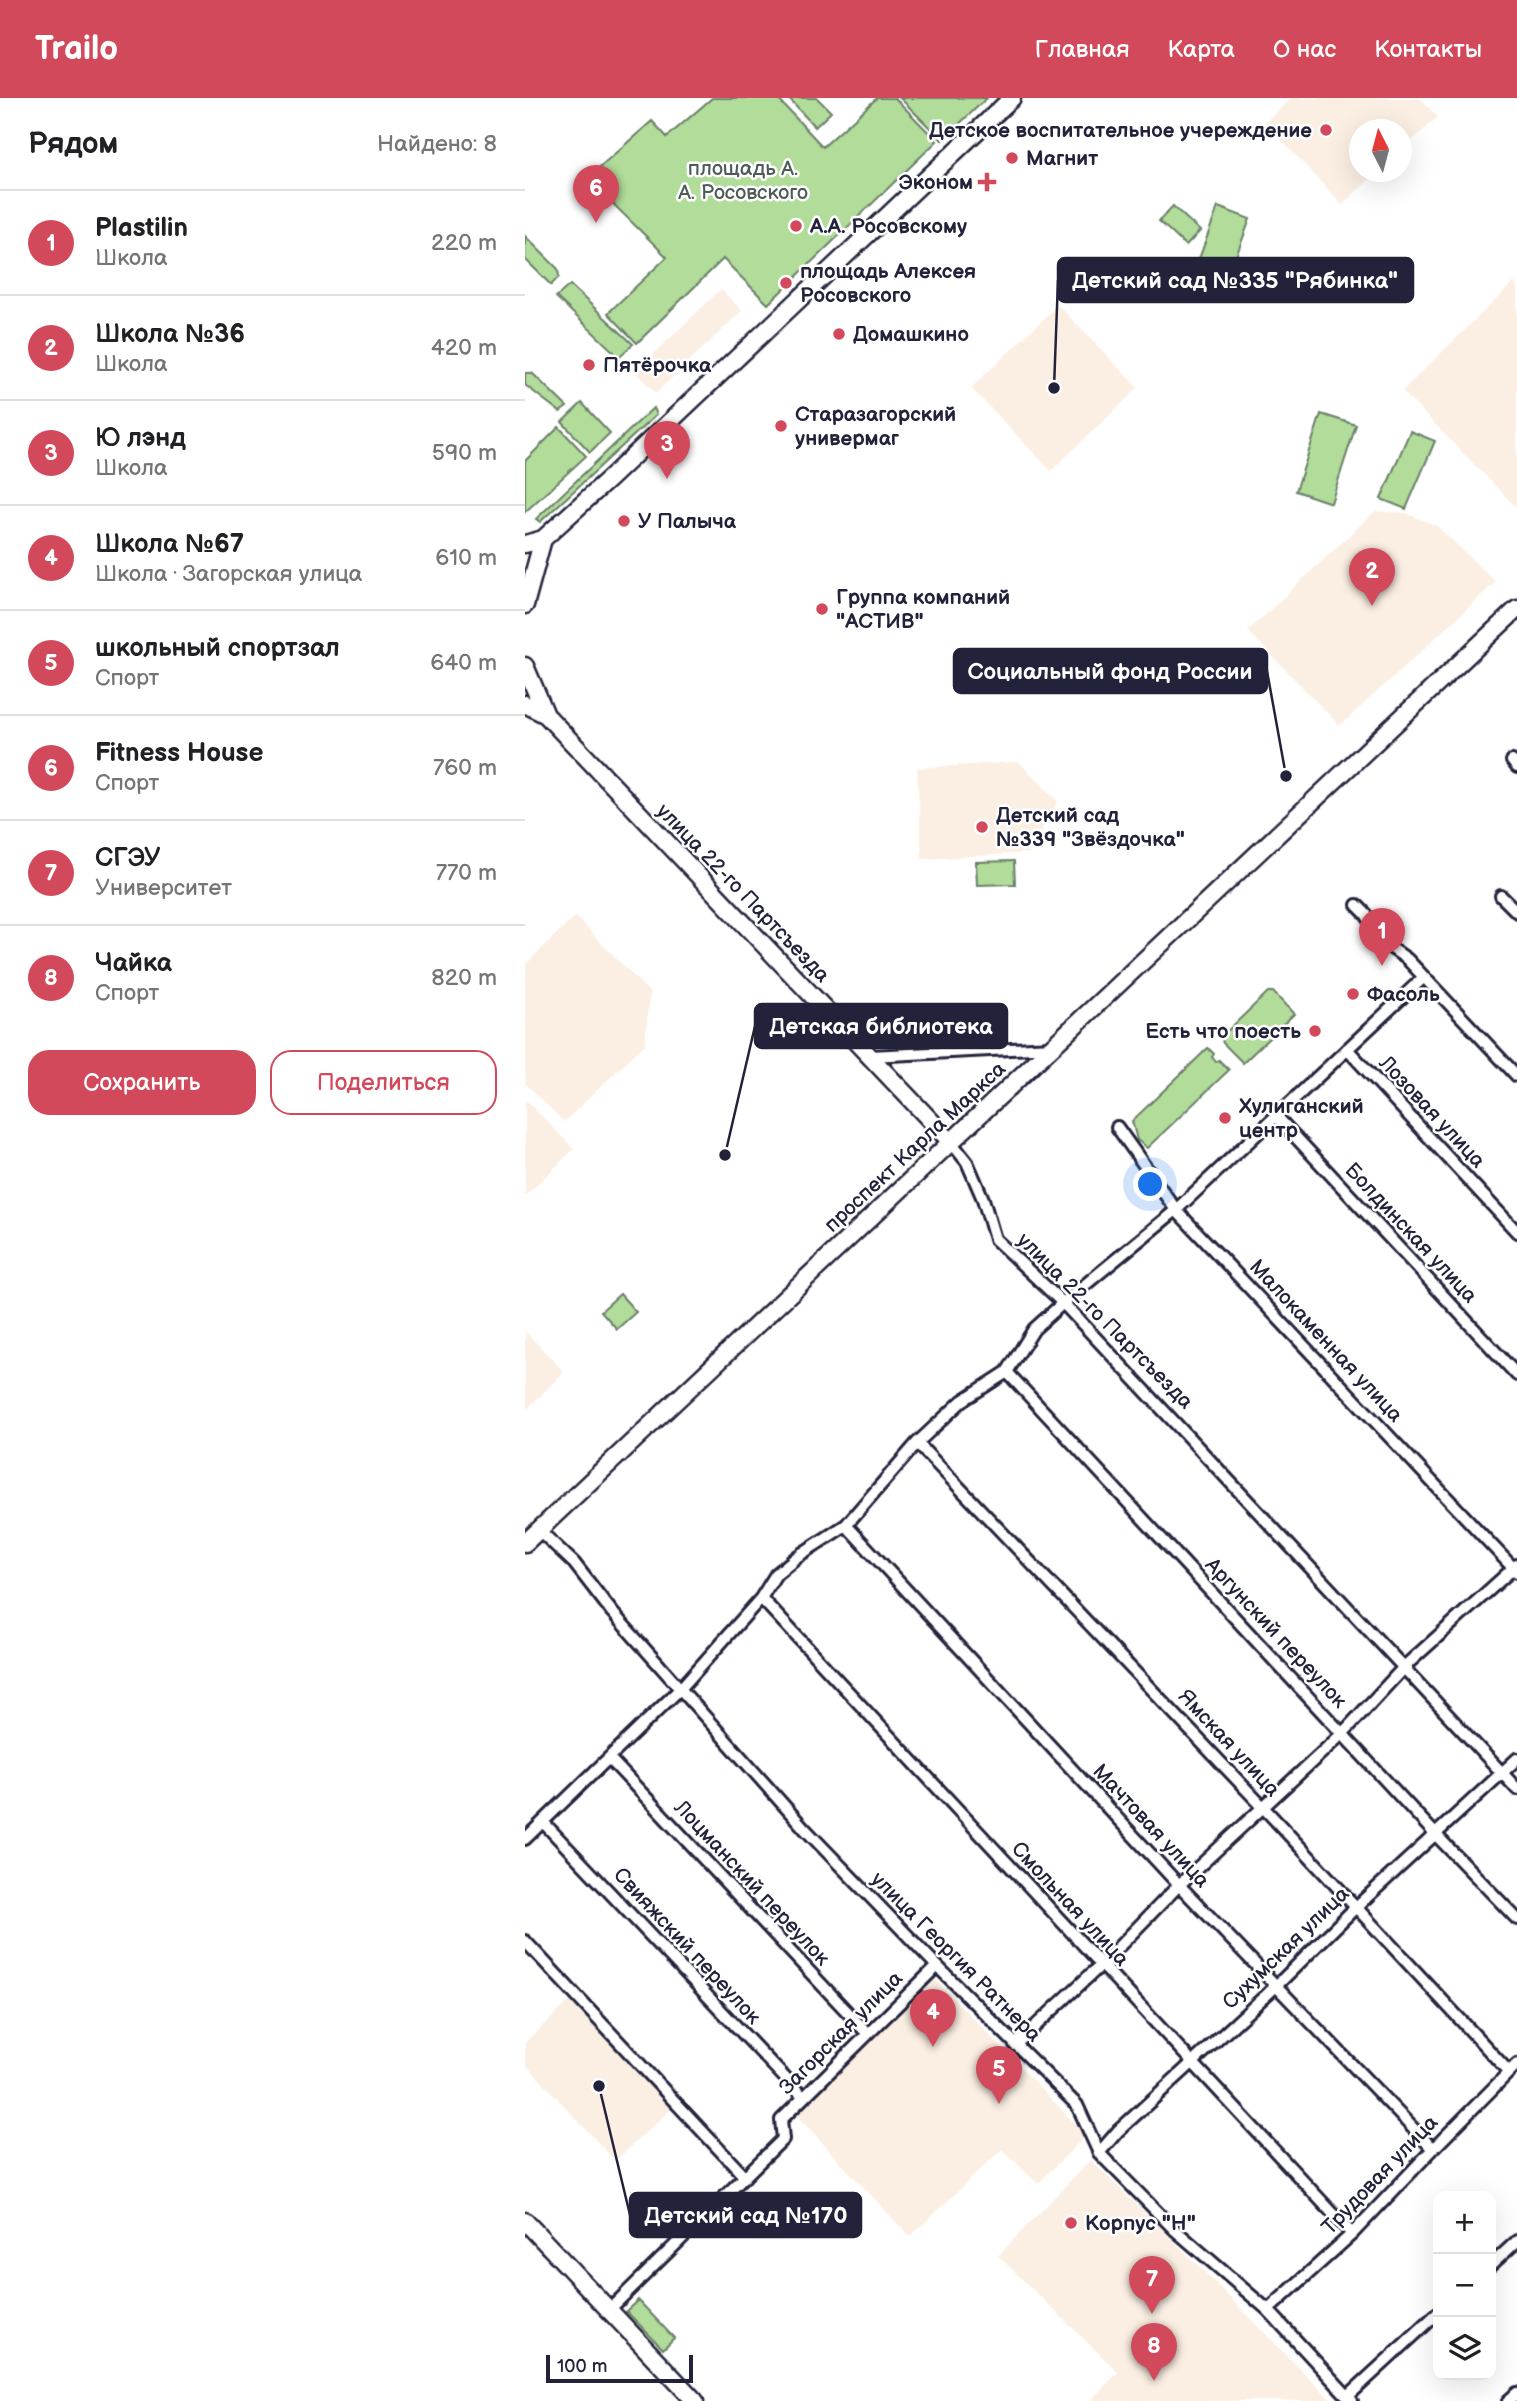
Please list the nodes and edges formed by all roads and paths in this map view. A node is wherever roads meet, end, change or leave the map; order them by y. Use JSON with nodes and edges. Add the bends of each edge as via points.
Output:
{"nodes":[{"id":1,"x":1012,"y":98,"type":"edge"},
{"id":2,"x":543,"y":539,"type":"junction"},
{"id":3,"x":525,"y":544,"type":"edge"},
{"id":4,"x":525,"y":605,"type":"edge"},
{"id":5,"x":1517,"y":609,"type":"edge"},
{"id":6,"x":525,"y":666,"type":"edge"},
{"id":7,"x":525,"y":704,"type":"edge"},
{"id":8,"x":545,"y":715,"type":"junction"},
{"id":9,"x":1501,"y":896,"type":"dead end"},
{"id":10,"x":1357,"y":905,"type":"dead end"},
{"id":11,"x":1517,"y":912,"type":"edge"},
{"id":12,"x":1424,"y":977,"type":"junction"},
{"id":13,"x":1052,"y":1047,"type":"junction"},
{"id":14,"x":1347,"y":1049,"type":"junction"},
{"id":15,"x":870,"y":1056,"type":"junction"},
{"id":16,"x":1517,"y":1076,"type":"edge"},
{"id":17,"x":1277,"y":1116,"type":"junction"},
{"id":18,"x":1117,"y":1126,"type":"dead end"},
{"id":19,"x":951,"y":1142,"type":"junction"},
{"id":20,"x":1176,"y":1210,"type":"junction"},
{"id":21,"x":1517,"y":1232,"type":"edge"},
{"id":22,"x":1063,"y":1303,"type":"junction"},
{"id":23,"x":1007,"y":1372,"type":"junction"},
{"id":24,"x":1517,"y":1375,"type":"edge"},
{"id":25,"x":917,"y":1443,"type":"junction"},
{"id":26,"x":846,"y":1525,"type":"junction"},
{"id":27,"x":539,"y":1530,"type":"junction"},
{"id":28,"x":525,"y":1543,"type":"edge"},
{"id":29,"x":1516,"y":1569,"type":"edge"},
{"id":30,"x":761,"y":1598,"type":"junction"},
{"id":31,"x":1405,"y":1666,"type":"junction"},
{"id":32,"x":681,"y":1688,"type":"junction"},
{"id":33,"x":1343,"y":1733,"type":"junction"},
{"id":34,"x":609,"y":1758,"type":"junction"},
{"id":35,"x":1517,"y":1759,"type":"edge"},
{"id":36,"x":1503,"y":1773,"type":"junction"},
{"id":37,"x":1517,"y":1789,"type":"edge"},
{"id":38,"x":1263,"y":1807,"type":"junction"},
{"id":39,"x":543,"y":1822,"type":"junction"},
{"id":40,"x":1436,"y":1835,"type":"junction"},
{"id":41,"x":525,"y":1839,"type":"edge"},
{"id":42,"x":1178,"y":1885,"type":"junction"},
{"id":43,"x":1355,"y":1908,"type":"junction"},
{"id":44,"x":1517,"y":1920,"type":"edge"},
{"id":45,"x":525,"y":1941,"type":"edge"},
{"id":46,"x":1101,"y":1965,"type":"junction"},
{"id":47,"x":937,"y":1966,"type":"junction"},
{"id":48,"x":1275,"y":1987,"type":"junction"},
{"id":49,"x":868,"y":2034,"type":"junction"},
{"id":50,"x":1015,"y":2045,"type":"junction"},
{"id":51,"x":1192,"y":2064,"type":"junction"},
{"id":52,"x":1513,"y":2068,"type":"edge"},
{"id":53,"x":803,"y":2097,"type":"junction"},
{"id":54,"x":1433,"y":2149,"type":"junction"},
{"id":55,"x":1099,"y":2153,"type":"junction"},
{"id":56,"x":745,"y":2177,"type":"junction"},
{"id":57,"x":525,"y":2221,"type":"edge"},
{"id":58,"x":1352,"y":2234,"type":"junction"},
{"id":59,"x":1517,"y":2241,"type":"edge"},
{"id":60,"x":1496,"y":2260,"type":"edge"},
{"id":61,"x":609,"y":2310,"type":"junction"},
{"id":62,"x":1268,"y":2310,"type":"junction"},
{"id":63,"x":1434,"y":2317,"type":"edge"},
{"id":64,"x":1517,"y":2393,"type":"edge"},
{"id":65,"x":1350,"y":2399,"type":"edge"},
{"id":66,"x":695,"y":2401,"type":"edge"},
{"id":67,"x":1508,"y":2401,"type":"edge"}],
"edges":[{"from":1,"to":2,"type":"street"},
{"from":2,"to":3,"type":"street"},
{"from":2,"to":4,"type":"street"},
{"from":5,"to":13,"type":"street","name":"проспект Карла Маркса"},
{"from":6,"to":8,"type":"street","name":"улица 22-го Партсъезда"},
{"from":7,"to":8,"type":"street","name":"улица 22-го Партсъезда"},
{"from":8,"to":15,"type":"street","name":"улица 22-го Партсъезда"},
{"from":9,"to":11,"type":"street"},
{"from":10,"to":12,"type":"street","via":[[1384,943]]},
{"from":12,"to":14,"type":"street"},
{"from":12,"to":16,"type":"street"},
{"from":13,"to":15,"type":"street"},
{"from":13,"to":19,"type":"street","name":"проспект Карла Маркса"},
{"from":14,"to":17,"type":"street"},
{"from":14,"to":21,"type":"street","name":"Лозовая улица"},
{"from":15,"to":19,"type":"street","name":"улица 22-го Партсъезда"},
{"from":17,"to":20,"type":"street"},
{"from":17,"to":24,"type":"street","name":"Болдинская улица"},
{"from":18,"to":20,"type":"street","name":"Малокаменная улица"},
{"from":19,"to":22,"type":"street","name":"улица 22-го Партсъезда","via":[[967,1161],[995,1240]]},
{"from":19,"to":27,"type":"street","name":"проспект Карла Маркса"},
{"from":20,"to":22,"type":"street"},
{"from":20,"to":29,"type":"street","name":"Малокаменная улица"},
{"from":22,"to":23,"type":"street","via":[[1034,1329]]},
{"from":22,"to":31,"type":"street","name":"улица 22-го Партсъезда"},
{"from":23,"to":25,"type":"street","via":[[962,1401]]},
{"from":23,"to":33,"type":"street","name":"Аргунский переулок"},
{"from":25,"to":26,"type":"street"},
{"from":25,"to":38,"type":"street","name":"Ямская улица"},
{"from":26,"to":30,"type":"street","via":[[776,1574]]},
{"from":26,"to":42,"type":"street","name":"Мачтовая улица"},
{"from":27,"to":28,"type":"street","name":"проспект Карла Маркса"},
{"from":27,"to":32,"type":"street","name":"улица Георгия Ратнера","via":[[574,1563]]},
{"from":29,"to":31,"type":"street"},
{"from":30,"to":32,"type":"street"},
{"from":30,"to":46,"type":"street","name":"Смольная улица"},
{"from":31,"to":33,"type":"street"},
{"from":31,"to":36,"type":"street","name":"улица 22-го Партсъезда"},
{"from":32,"to":34,"type":"street"},
{"from":32,"to":47,"type":"street","name":"улица Георгия Ратнера","via":[[804,1828]]},
{"from":33,"to":38,"type":"street"},
{"from":33,"to":40,"type":"street","name":"Аргунский переулок"},
{"from":34,"to":39,"type":"street"},
{"from":34,"to":49,"type":"street","name":"Лоцманский переулок"},
{"from":35,"to":36,"type":"street","name":"Сухумская улица"},
{"from":36,"to":37,"type":"street","name":"улица 22-го Партсъезда"},
{"from":36,"to":40,"type":"street","name":"Сухумская улица"},
{"from":38,"to":42,"type":"street"},
{"from":38,"to":43,"type":"street","name":"Ямская улица"},
{"from":39,"to":41,"type":"street"},
{"from":39,"to":53,"type":"street","name":"Свияжский переулок"},
{"from":40,"to":43,"type":"street","name":"Сухумская улица"},
{"from":40,"to":44,"type":"street","name":"Аргунский переулок"},
{"from":42,"to":46,"type":"street"},
{"from":42,"to":48,"type":"street","name":"Мачтовая улица"},
{"from":43,"to":48,"type":"street","name":"Сухумская улица"},
{"from":43,"to":52,"type":"street","name":"Ямская улица"},
{"from":45,"to":56,"type":"street"},
{"from":46,"to":50,"type":"street"},
{"from":46,"to":51,"type":"street","name":"Смольная улица"},
{"from":47,"to":49,"type":"street","name":"Загорская улица"},
{"from":47,"to":50,"type":"street","name":"улица Георгия Ратнера"},
{"from":48,"to":51,"type":"street","name":"Сухумская улица"},
{"from":48,"to":54,"type":"street","name":"Мачтовая улица"},
{"from":49,"to":53,"type":"street","name":"Загорская улица"},
{"from":50,"to":55,"type":"street","name":"улица Георгия Ратнера","via":[[1077,2105]]},
{"from":51,"to":55,"type":"street","name":"Сухумская улица"},
{"from":51,"to":58,"type":"street","name":"Смольная улица"},
{"from":52,"to":54,"type":"street","name":"Трудовая улица"},
{"from":53,"to":56,"type":"street","name":"Загорская улица","via":[[781,2120],[783,2139]]},
{"from":54,"to":58,"type":"street","name":"Трудовая улица"},
{"from":55,"to":62,"type":"street","name":"улица Георгия Ратнера","via":[[1175,2230]]},
{"from":56,"to":61,"type":"street","name":"Загорская улица"},
{"from":57,"to":61,"type":"street"},
{"from":58,"to":62,"type":"street","name":"Трудовая улица"},
{"from":59,"to":60,"type":"street"},
{"from":61,"to":66,"type":"street"},
{"from":62,"to":65,"type":"street","name":"улица Георгия Ратнера"},
{"from":63,"to":65,"type":"street"},
{"from":64,"to":67,"type":"street"}]}
